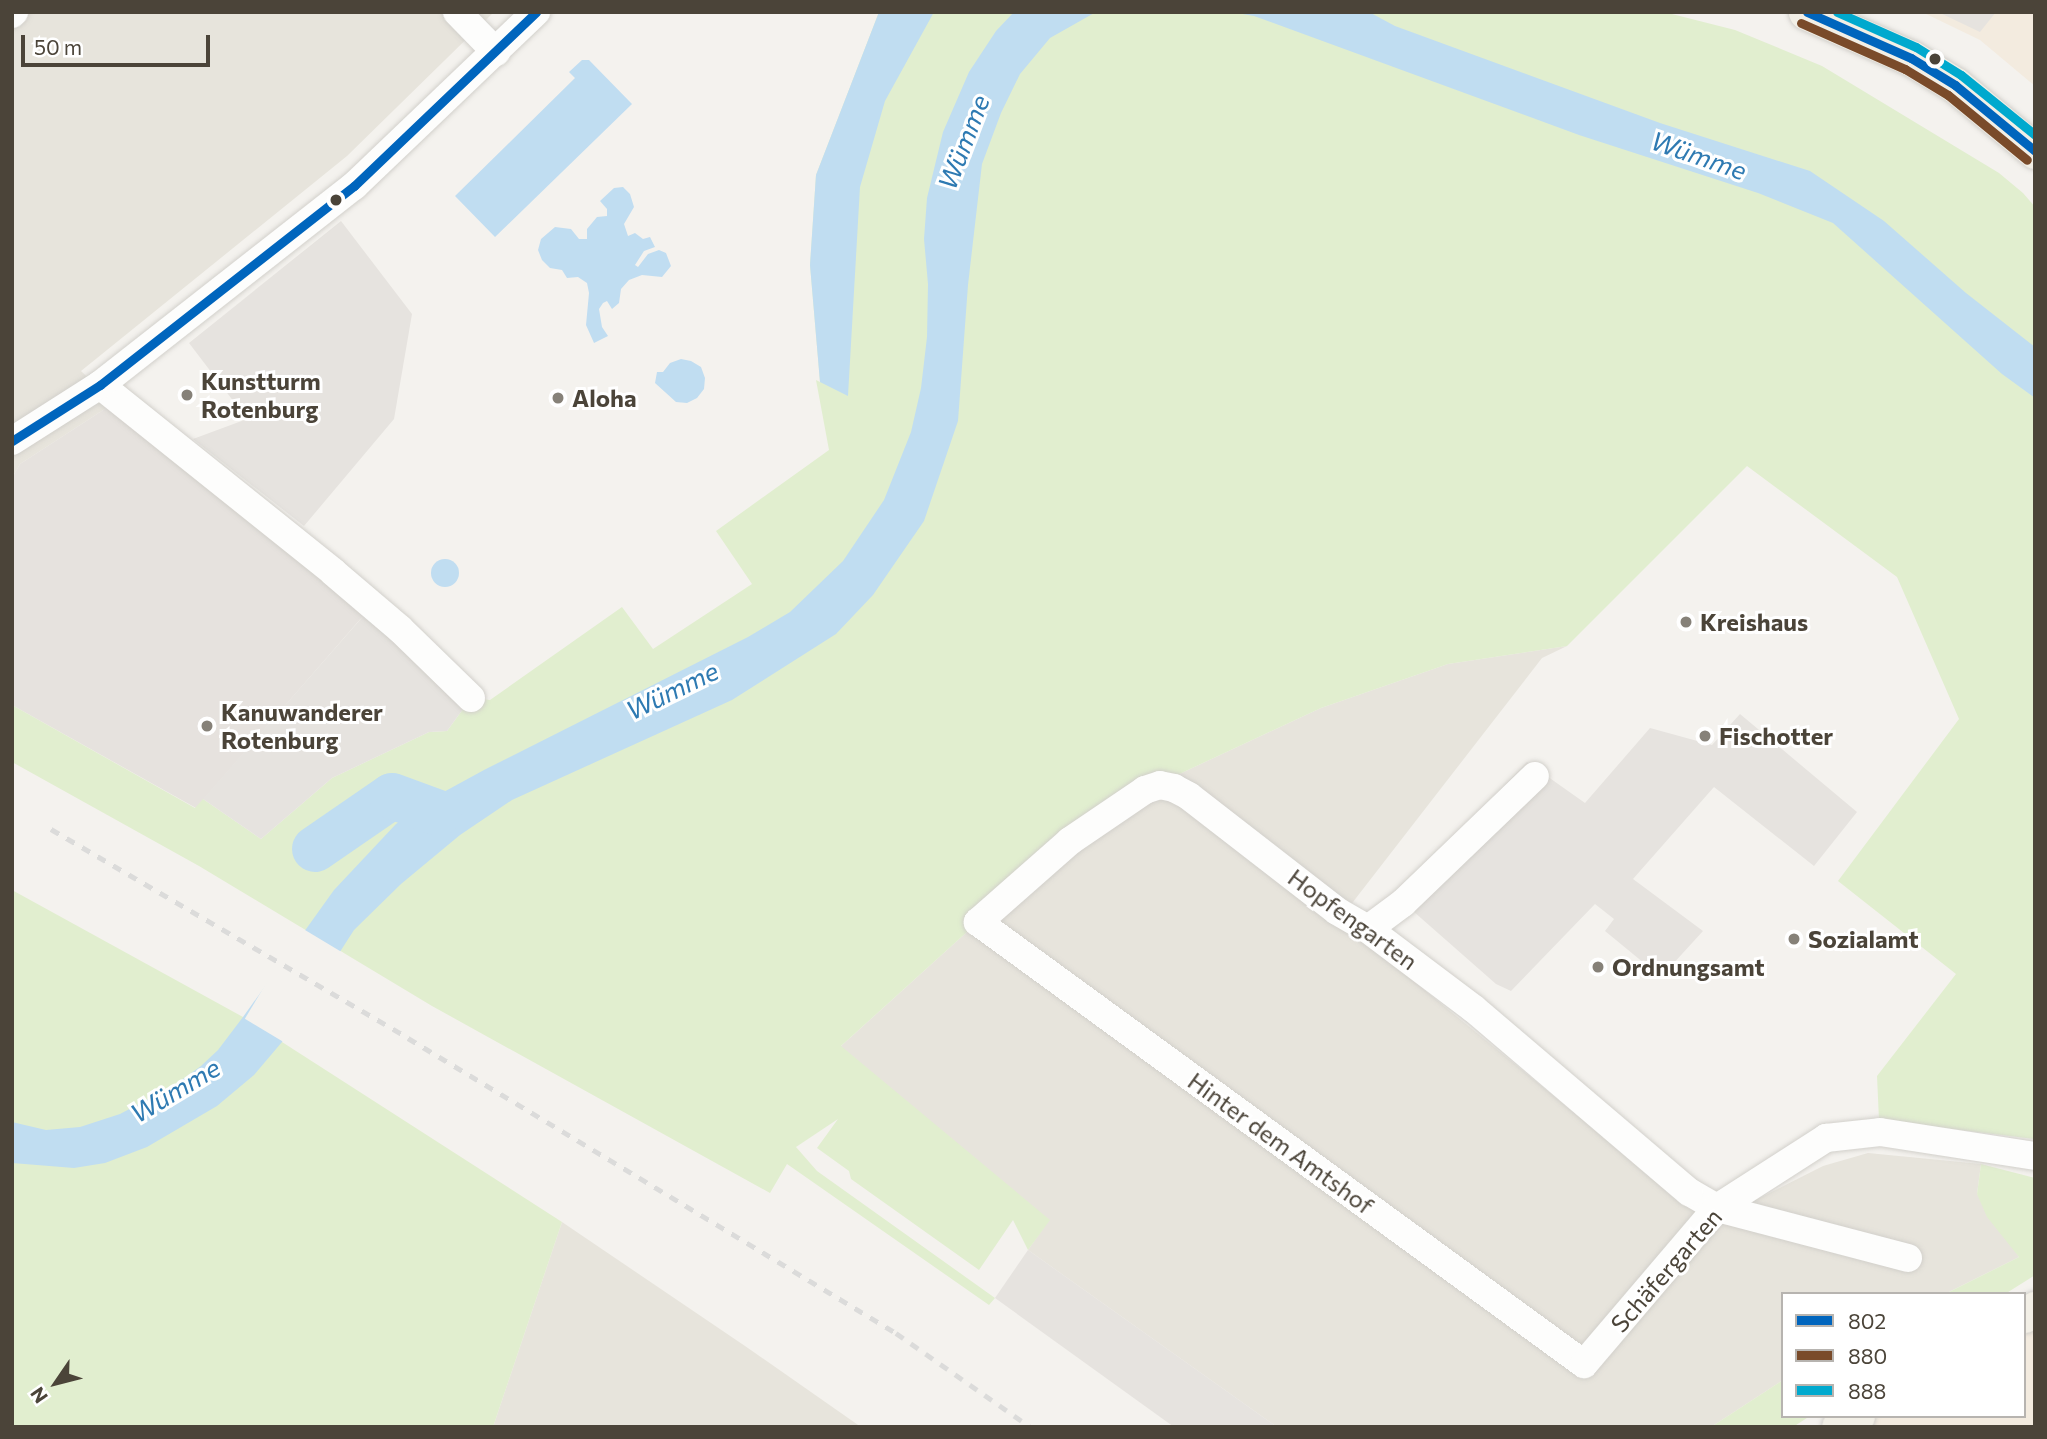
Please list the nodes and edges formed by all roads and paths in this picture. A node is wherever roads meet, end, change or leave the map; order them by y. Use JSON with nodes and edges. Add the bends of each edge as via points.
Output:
{"nodes":[{"id":1,"x":457,"y":12,"type":"edge"},
{"id":2,"x":536,"y":12,"type":"edge"},
{"id":3,"x":1806,"y":12,"type":"edge"},
{"id":4,"x":496,"y":52,"type":"junction"},
{"id":5,"x":2035,"y":151,"type":"edge"},
{"id":6,"x":100,"y":385,"type":"junction"},
{"id":7,"x":12,"y":441,"type":"edge"},
{"id":8,"x":471,"y":698,"type":"dead end"},
{"id":9,"x":1535,"y":776,"type":"dead end"},
{"id":10,"x":978,"y":922,"type":"joint"},
{"id":11,"x":1368,"y":929,"type":"junction"},
{"id":12,"x":2035,"y":1156,"type":"edge"},
{"id":13,"x":1717,"y":1208,"type":"junction"},
{"id":14,"x":1908,"y":1258,"type":"dead end"},
{"id":15,"x":1584,"y":1364,"type":"joint"}],
"edges":[{"from":1,"to":4,"type":"street"},
{"from":2,"to":4,"type":"street"},
{"from":3,"to":5,"type":"main road","via":[[1911,58],[1955,85]]},
{"from":4,"to":6,"type":"street","via":[[354,186]]},
{"from":6,"to":7,"type":"street"},
{"from":6,"to":8,"type":"street","via":[[333,572]]},
{"from":9,"to":11,"type":"street","via":[[1403,903]]},
{"from":10,"to":11,"type":"street","name":"Hopfengarten","via":[[1070,841],[1145,790],[1160,785],[1189,796],[1337,911]]},
{"from":10,"to":15,"type":"street","name":"Hinter dem Amtshof"},
{"from":11,"to":13,"type":"street","name":"Hopfengarten","via":[[1474,1009],[1689,1192]]},
{"from":12,"to":13,"type":"street","name":"Schäfergarten","via":[[1880,1132],[1826,1138]]},
{"from":13,"to":14,"type":"street","name":"Hopfengarten"},
{"from":13,"to":15,"type":"street","name":"Schäfergarten"}]}
